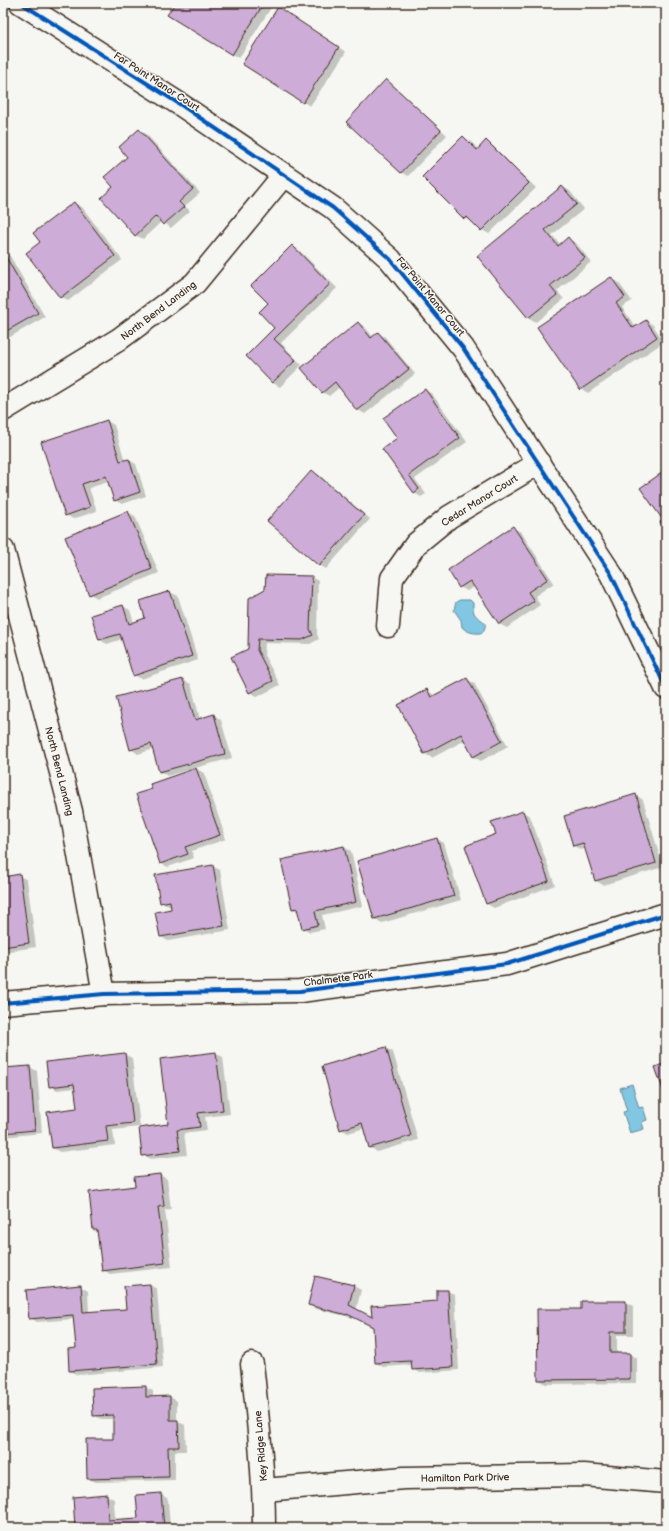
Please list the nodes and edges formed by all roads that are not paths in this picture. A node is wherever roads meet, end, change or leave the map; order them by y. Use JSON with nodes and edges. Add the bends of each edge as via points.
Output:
{"nodes":[{"id":1,"x":21,"y":3,"type":"edge"},
{"id":2,"x":283,"y":176,"type":"junction"},
{"id":3,"x":3,"y":410,"type":"edge"},
{"id":4,"x":539,"y":463,"type":"junction"},
{"id":5,"x":3,"y":550,"type":"edge"},
{"id":6,"x":388,"y":626,"type":"dead end"},
{"id":7,"x":666,"y":688,"type":"edge"},
{"id":8,"x":666,"y":914,"type":"edge"},
{"id":9,"x":104,"y":994,"type":"junction"},
{"id":10,"x":3,"y":1004,"type":"edge"},
{"id":11,"x":252,"y":1364,"type":"dead end"},
{"id":12,"x":666,"y":1482,"type":"edge"},
{"id":13,"x":264,"y":1490,"type":"junction"},
{"id":14,"x":264,"y":1528,"type":"edge"}],
"edges":[{"from":1,"to":2,"type":"street","name":"Far Point Manor Court","via":[[181,105]]},
{"from":2,"to":3,"type":"street","name":"North Bend Landing","via":[[195,283],[118,340]]},
{"from":2,"to":4,"type":"street","name":"Far Point Manor Court","via":[[333,208],[390,259],[463,348]]},
{"from":4,"to":6,"type":"street","name":"Cedar Manor Court","via":[[449,517],[416,544],[392,578]]},
{"from":4,"to":7,"type":"street","name":"Far Point Manor Court","via":[[611,574]]},
{"from":5,"to":9,"type":"street","name":"North Bend Landing","via":[[71,812]]},
{"from":8,"to":9,"type":"street","name":"Chalmette Park","via":[[507,964],[300,991]]},
{"from":9,"to":10,"type":"street","name":"Chalmette Park"},
{"from":11,"to":13,"type":"street","name":"Key Ridge Lane"},
{"from":12,"to":13,"type":"street","name":"Hamilton Park Drive","via":[[584,1475],[404,1478]]},
{"from":13,"to":14,"type":"street","name":"Key Ridge Lane"}]}
